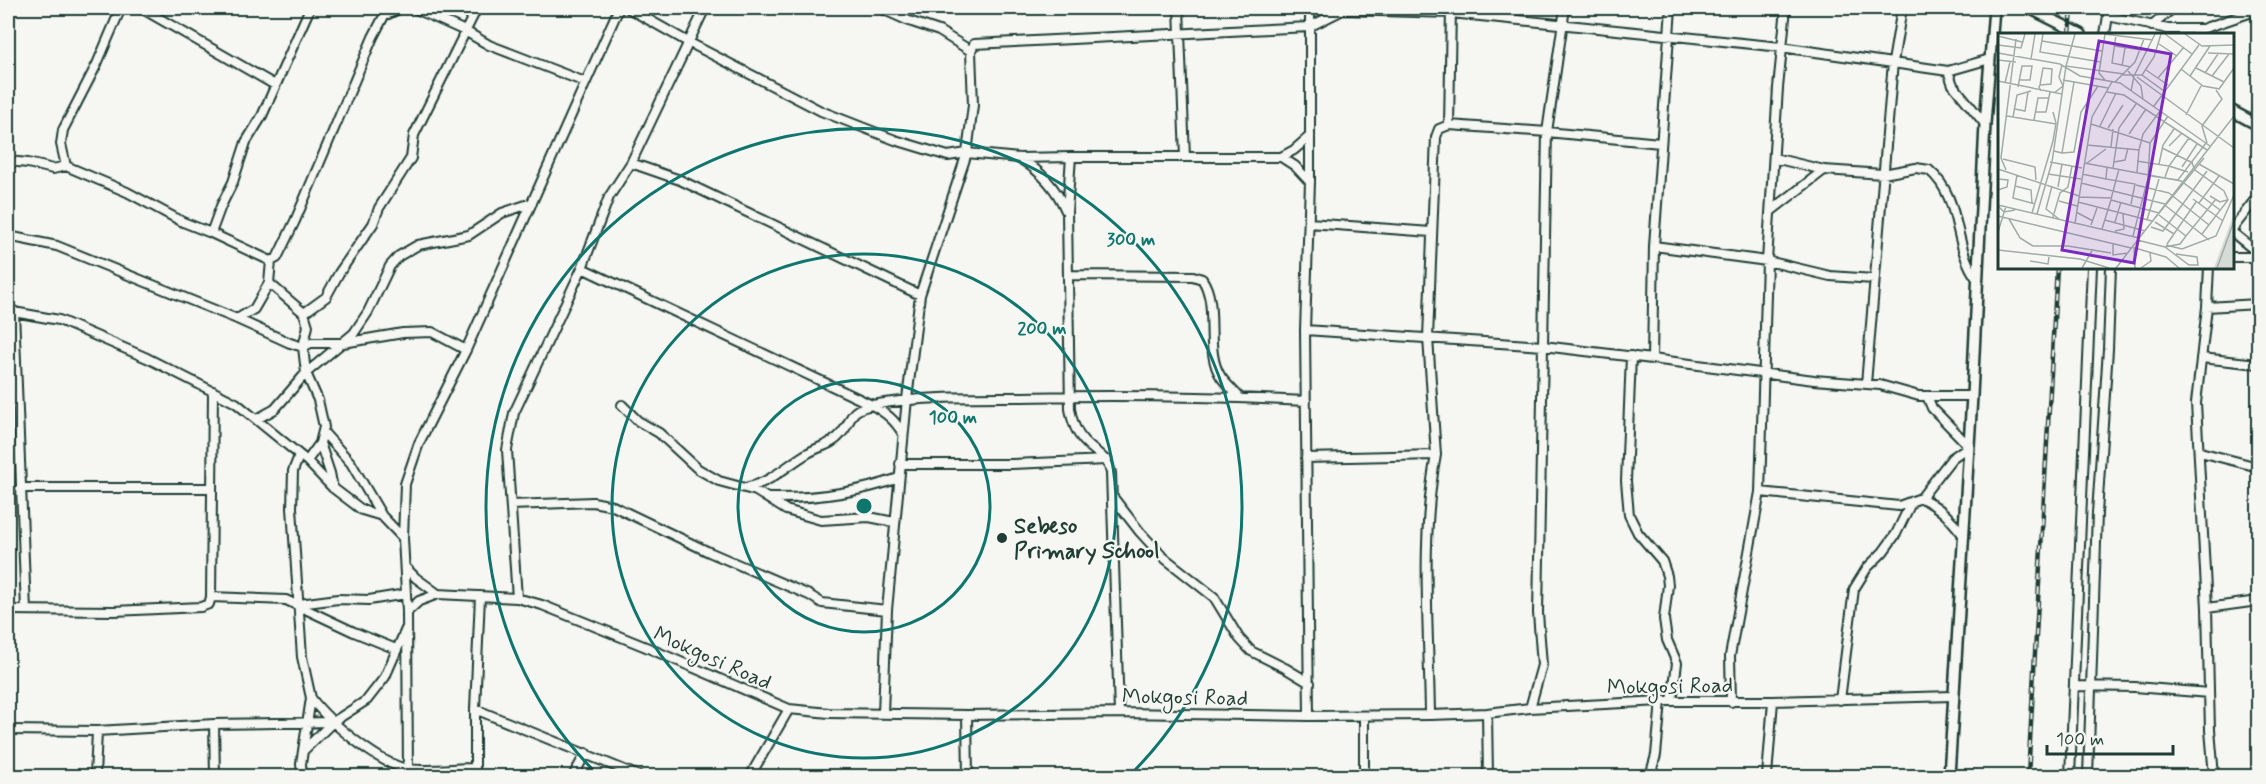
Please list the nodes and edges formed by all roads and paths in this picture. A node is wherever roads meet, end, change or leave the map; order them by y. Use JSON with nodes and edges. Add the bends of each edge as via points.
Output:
{"nodes":[{"id":1,"x":120,"y":8,"type":"edge"},
{"id":2,"x":141,"y":8,"type":"edge"},
{"id":3,"x":310,"y":8,"type":"edge"},
{"id":4,"x":400,"y":8,"type":"edge"},
{"id":5,"x":414,"y":8,"type":"edge"},
{"id":6,"x":477,"y":8,"type":"edge"},
{"id":7,"x":619,"y":8,"type":"edge"},
{"id":8,"x":628,"y":8,"type":"edge"},
{"id":9,"x":705,"y":8,"type":"edge"},
{"id":10,"x":880,"y":8,"type":"edge"},
{"id":11,"x":1179,"y":8,"type":"edge"},
{"id":12,"x":1310,"y":8,"type":"edge"},
{"id":13,"x":1565,"y":8,"type":"edge"},
{"id":14,"x":1671,"y":8,"type":"edge"},
{"id":15,"x":1786,"y":8,"type":"edge"},
{"id":16,"x":1902,"y":8,"type":"edge"},
{"id":17,"x":1994,"y":8,"type":"edge"},
{"id":18,"x":2029,"y":8,"type":"edge"},
{"id":19,"x":2173,"y":8,"type":"edge"},
{"id":20,"x":1342,"y":9,"type":"edge"},
{"id":21,"x":1451,"y":10,"type":"edge"},
{"id":22,"x":2259,"y":10,"type":"edge"},
{"id":23,"x":2249,"y":11,"type":"edge"},
{"id":24,"x":383,"y":12,"type":"edge"},
{"id":25,"x":2108,"y":12,"type":"edge"},
{"id":26,"x":1564,"y":25,"type":"junction"},
{"id":27,"x":2152,"y":26,"type":"junction"},
{"id":28,"x":1309,"y":27,"type":"junction"},
{"id":29,"x":465,"y":30,"type":"junction"},
{"id":30,"x":1179,"y":33,"type":"junction"},
{"id":31,"x":2079,"y":33,"type":"edge"},
{"id":32,"x":2105,"y":33,"type":"edge"},
{"id":33,"x":1667,"y":34,"type":"junction"},
{"id":34,"x":688,"y":42,"type":"junction"},
{"id":35,"x":1781,"y":48,"type":"junction"},
{"id":36,"x":971,"y":51,"type":"junction"},
{"id":37,"x":1990,"y":59,"type":"junction"},
{"id":38,"x":1893,"y":63,"type":"junction"},
{"id":39,"x":1948,"y":71,"type":"junction"},
{"id":40,"x":585,"y":82,"type":"junction"},
{"id":41,"x":275,"y":85,"type":"junction"},
{"id":42,"x":2233,"y":112,"type":"edge"},
{"id":43,"x":1985,"y":124,"type":"junction"},
{"id":44,"x":1449,"y":125,"type":"junction"},
{"id":45,"x":2259,"y":125,"type":"edge"},
{"id":46,"x":1547,"y":132,"type":"junction"},
{"id":47,"x":1310,"y":136,"type":"junction"},
{"id":48,"x":1660,"y":143,"type":"junction"},
{"id":49,"x":967,"y":153,"type":"junction"},
{"id":50,"x":1185,"y":157,"type":"junction"},
{"id":51,"x":1281,"y":157,"type":"junction"},
{"id":52,"x":1019,"y":158,"type":"junction"},
{"id":53,"x":1071,"y":158,"type":"junction"},
{"id":54,"x":1774,"y":158,"type":"junction"},
{"id":55,"x":8,"y":161,"type":"edge"},
{"id":56,"x":631,"y":163,"type":"junction"},
{"id":57,"x":66,"y":166,"type":"junction"},
{"id":58,"x":1824,"y":170,"type":"junction"},
{"id":59,"x":1883,"y":174,"type":"junction"},
{"id":60,"x":1310,"y":182,"type":"junction"},
{"id":61,"x":2259,"y":196,"type":"edge"},
{"id":62,"x":532,"y":203,"type":"junction"},
{"id":63,"x":1771,"y":211,"type":"junction"},
{"id":64,"x":1067,"y":212,"type":"junction"},
{"id":65,"x":1308,"y":223,"type":"junction"},
{"id":66,"x":2233,"y":227,"type":"edge"},
{"id":67,"x":2233,"y":229,"type":"edge"},
{"id":68,"x":1431,"y":232,"type":"junction"},
{"id":69,"x":211,"y":233,"type":"junction"},
{"id":70,"x":8,"y":236,"type":"edge"},
{"id":71,"x":1654,"y":246,"type":"junction"},
{"id":72,"x":2259,"y":255,"type":"edge"},
{"id":73,"x":2233,"y":257,"type":"edge"},
{"id":74,"x":271,"y":261,"type":"junction"},
{"id":75,"x":1767,"y":261,"type":"junction"},
{"id":76,"x":582,"y":268,"type":"junction"},
{"id":77,"x":2092,"y":268,"type":"edge"},
{"id":78,"x":2111,"y":268,"type":"edge"},
{"id":79,"x":2209,"y":268,"type":"edge"},
{"id":80,"x":1069,"y":275,"type":"junction"},
{"id":81,"x":1874,"y":279,"type":"junction"},
{"id":82,"x":1977,"y":279,"type":"junction"},
{"id":83,"x":269,"y":283,"type":"junction"},
{"id":84,"x":920,"y":295,"type":"junction"},
{"id":85,"x":2259,"y":304,"type":"edge"},
{"id":86,"x":2207,"y":307,"type":"junction"},
{"id":87,"x":11,"y":311,"type":"edge"},
{"id":88,"x":304,"y":313,"type":"junction"},
{"id":89,"x":237,"y":319,"type":"junction"},
{"id":90,"x":1305,"y":330,"type":"junction"},
{"id":91,"x":1428,"y":338,"type":"junction"},
{"id":92,"x":343,"y":343,"type":"junction"},
{"id":93,"x":1543,"y":346,"type":"junction"},
{"id":94,"x":303,"y":347,"type":"junction"},
{"id":95,"x":466,"y":350,"type":"junction"},
{"id":96,"x":1631,"y":356,"type":"junction"},
{"id":97,"x":1652,"y":358,"type":"junction"},
{"id":98,"x":2201,"y":358,"type":"junction"},
{"id":99,"x":2259,"y":364,"type":"edge"},
{"id":100,"x":306,"y":373,"type":"junction"},
{"id":101,"x":1763,"y":373,"type":"junction"},
{"id":102,"x":1866,"y":384,"type":"junction"},
{"id":103,"x":213,"y":392,"type":"junction"},
{"id":104,"x":1070,"y":396,"type":"junction"},
{"id":105,"x":1927,"y":396,"type":"junction"},
{"id":106,"x":1972,"y":396,"type":"junction"},
{"id":107,"x":1240,"y":398,"type":"junction"},
{"id":108,"x":907,"y":399,"type":"junction"},
{"id":109,"x":1306,"y":401,"type":"junction"},
{"id":110,"x":622,"y":405,"type":"dead end"},
{"id":111,"x":872,"y":405,"type":"junction"},
{"id":112,"x":257,"y":419,"type":"junction"},
{"id":113,"x":324,"y":433,"type":"junction"},
{"id":114,"x":903,"y":436,"type":"junction"},
{"id":115,"x":320,"y":442,"type":"junction"},
{"id":116,"x":1969,"y":446,"type":"junction"},
{"id":117,"x":2200,"y":453,"type":"junction"},
{"id":118,"x":1436,"y":455,"type":"junction"},
{"id":119,"x":299,"y":456,"type":"junction"},
{"id":120,"x":1306,"y":458,"type":"junction"},
{"id":121,"x":1107,"y":460,"type":"junction"},
{"id":122,"x":307,"y":461,"type":"junction"},
{"id":123,"x":900,"y":464,"type":"junction"},
{"id":124,"x":2259,"y":467,"type":"edge"},
{"id":125,"x":899,"y":478,"type":"junction"},
{"id":126,"x":746,"y":487,"type":"junction"},
{"id":127,"x":20,"y":488,"type":"junction"},
{"id":128,"x":213,"y":488,"type":"junction"},
{"id":129,"x":333,"y":488,"type":"junction"},
{"id":130,"x":1760,"y":492,"type":"junction"},
{"id":131,"x":1112,"y":496,"type":"junction"},
{"id":132,"x":767,"y":498,"type":"junction"},
{"id":133,"x":1921,"y":498,"type":"junction"},
{"id":134,"x":1912,"y":501,"type":"junction"},
{"id":135,"x":511,"y":505,"type":"junction"},
{"id":136,"x":382,"y":516,"type":"junction"},
{"id":137,"x":894,"y":522,"type":"junction"},
{"id":138,"x":1964,"y":536,"type":"junction"},
{"id":139,"x":403,"y":538,"type":"junction"},
{"id":140,"x":405,"y":567,"type":"junction"},
{"id":141,"x":406,"y":594,"type":"junction"},
{"id":142,"x":438,"y":594,"type":"junction"},
{"id":143,"x":480,"y":596,"type":"junction"},
{"id":144,"x":211,"y":597,"type":"junction"},
{"id":145,"x":517,"y":598,"type":"junction"},
{"id":146,"x":2259,"y":601,"type":"edge"},
{"id":147,"x":298,"y":604,"type":"junction"},
{"id":148,"x":2207,"y":608,"type":"junction"},
{"id":149,"x":8,"y":610,"type":"edge"},
{"id":150,"x":26,"y":610,"type":"junction"},
{"id":151,"x":886,"y":610,"type":"junction"},
{"id":152,"x":407,"y":612,"type":"junction"},
{"id":153,"x":407,"y":627,"type":"junction"},
{"id":154,"x":396,"y":649,"type":"junction"},
{"id":155,"x":1310,"y":683,"type":"junction"},
{"id":156,"x":2074,"y":686,"type":"junction"},
{"id":157,"x":2091,"y":686,"type":"junction"},
{"id":158,"x":2209,"y":693,"type":"junction"},
{"id":159,"x":1953,"y":696,"type":"junction"},
{"id":160,"x":311,"y":698,"type":"junction"},
{"id":161,"x":1840,"y":699,"type":"junction"},
{"id":162,"x":1672,"y":700,"type":"junction"},
{"id":163,"x":1661,"y":701,"type":"junction"},
{"id":164,"x":1773,"y":701,"type":"junction"},
{"id":165,"x":1731,"y":702,"type":"junction"},
{"id":166,"x":1530,"y":708,"type":"junction"},
{"id":167,"x":475,"y":709,"type":"junction"},
{"id":168,"x":789,"y":709,"type":"junction"},
{"id":169,"x":884,"y":713,"type":"junction"},
{"id":170,"x":1119,"y":713,"type":"junction"},
{"id":171,"x":1487,"y":713,"type":"junction"},
{"id":172,"x":967,"y":715,"type":"junction"},
{"id":173,"x":1430,"y":715,"type":"junction"},
{"id":174,"x":1310,"y":716,"type":"junction"},
{"id":175,"x":1364,"y":716,"type":"junction"},
{"id":176,"x":333,"y":722,"type":"junction"},
{"id":177,"x":307,"y":723,"type":"junction"},
{"id":178,"x":214,"y":724,"type":"junction"},
{"id":179,"x":8,"y":730,"type":"edge"},
{"id":180,"x":97,"y":731,"type":"junction"},
{"id":181,"x":304,"y":750,"type":"junction"},
{"id":182,"x":586,"y":753,"type":"junction"},
{"id":183,"x":475,"y":772,"type":"edge"},
{"id":184,"x":408,"y":773,"type":"edge"},
{"id":185,"x":95,"y":777,"type":"edge"},
{"id":186,"x":215,"y":777,"type":"edge"},
{"id":187,"x":302,"y":777,"type":"edge"},
{"id":188,"x":573,"y":777,"type":"edge"},
{"id":189,"x":639,"y":777,"type":"edge"},
{"id":190,"x":750,"y":777,"type":"edge"},
{"id":191,"x":968,"y":777,"type":"edge"},
{"id":192,"x":1364,"y":777,"type":"edge"},
{"id":193,"x":1488,"y":777,"type":"edge"},
{"id":194,"x":1650,"y":777,"type":"edge"},
{"id":195,"x":1767,"y":777,"type":"edge"},
{"id":196,"x":1949,"y":777,"type":"edge"},
{"id":197,"x":2070,"y":777,"type":"edge"},
{"id":198,"x":2088,"y":777,"type":"edge"},
{"id":199,"x":2214,"y":777,"type":"edge"}],
"edges":[{"from":1,"to":57,"type":"street","via":[[63,130],[61,144]]},
{"from":2,"to":41,"type":"street"},
{"from":3,"to":41,"type":"street"},
{"from":4,"to":24,"type":"street"},
{"from":5,"to":29,"type":"street"},
{"from":6,"to":29,"type":"street"},
{"from":7,"to":40,"type":"street"},
{"from":8,"to":34,"type":"street"},
{"from":9,"to":34,"type":"street"},
{"from":10,"to":36,"type":"street","via":[[939,31]]},
{"from":11,"to":30,"type":"street"},
{"from":12,"to":28,"type":"street"},
{"from":13,"to":26,"type":"street"},
{"from":14,"to":33,"type":"street"},
{"from":15,"to":35,"type":"street"},
{"from":16,"to":38,"type":"street"},
{"from":17,"to":37,"type":"street"},
{"from":18,"to":31,"type":"street"},
{"from":19,"to":27,"type":"street"},
{"from":20,"to":21,"type":"street"},
{"from":20,"to":28,"type":"street"},
{"from":21,"to":26,"type":"street"},
{"from":21,"to":44,"type":"street"},
{"from":22,"to":23,"type":"street"},
{"from":23,"to":27,"type":"street","via":[[2202,29]]},
{"from":24,"to":74,"type":"street","via":[[295,221],[277,258]]},
{"from":25,"to":27,"type":"street"},
{"from":25,"to":32,"type":"street"},
{"from":26,"to":33,"type":"street"},
{"from":26,"to":46,"type":"street"},
{"from":28,"to":30,"type":"street"},
{"from":28,"to":47,"type":"street"},
{"from":29,"to":40,"type":"street","via":[[489,45]]},
{"from":29,"to":88,"type":"street","via":[[414,135],[411,158],[326,297]]},
{"from":30,"to":36,"type":"street","via":[[974,44]]},
{"from":30,"to":50,"type":"street"},
{"from":33,"to":35,"type":"street"},
{"from":33,"to":48,"type":"street"},
{"from":34,"to":49,"type":"street","via":[[861,128],[941,154]]},
{"from":34,"to":56,"type":"street"},
{"from":35,"to":38,"type":"street"},
{"from":35,"to":54,"type":"street"},
{"from":36,"to":49,"type":"street","via":[[973,105]]},
{"from":37,"to":39,"type":"street"},
{"from":37,"to":43,"type":"street"},
{"from":38,"to":39,"type":"street"},
{"from":38,"to":59,"type":"street"},
{"from":39,"to":43,"type":"street","via":[[1953,85]]},
{"from":40,"to":62,"type":"street"},
{"from":41,"to":69,"type":"street","via":[[246,142]]},
{"from":42,"to":45,"type":"street"},
{"from":43,"to":82,"type":"street"},
{"from":44,"to":46,"type":"street"},
{"from":44,"to":68,"type":"street","via":[[1439,129],[1436,137]]},
{"from":46,"to":48,"type":"street"},
{"from":46,"to":93,"type":"street"},
{"from":47,"to":51,"type":"street"},
{"from":47,"to":60,"type":"street"},
{"from":48,"to":71,"type":"street"},
{"from":49,"to":52,"type":"street"},
{"from":49,"to":84,"type":"street"},
{"from":50,"to":51,"type":"street"},
{"from":50,"to":53,"type":"street"},
{"from":51,"to":60,"type":"street"},
{"from":52,"to":53,"type":"street"},
{"from":52,"to":64,"type":"street","via":[[1045,178]]},
{"from":53,"to":64,"type":"street"},
{"from":54,"to":58,"type":"street"},
{"from":54,"to":63,"type":"street"},
{"from":55,"to":57,"type":"street","via":[[52,169]]},
{"from":56,"to":76,"type":"street","via":[[609,197]]},
{"from":56,"to":84,"type":"street","via":[[680,180]]},
{"from":57,"to":69,"type":"street"},
{"from":58,"to":59,"type":"street"},
{"from":58,"to":63,"type":"street"},
{"from":59,"to":81,"type":"street"},
{"from":59,"to":82,"type":"street","via":[[1916,168],[1936,176],[1952,202],[1968,267]]},
{"from":60,"to":65,"type":"street"},
{"from":61,"to":66,"type":"street"},
{"from":62,"to":92,"type":"street","via":[[502,213],[469,235],[418,245],[399,255],[363,319]]},
{"from":62,"to":95,"type":"street"},
{"from":63,"to":75,"type":"street"},
{"from":64,"to":80,"type":"street"},
{"from":65,"to":68,"type":"street"},
{"from":65,"to":90,"type":"street"},
{"from":67,"to":72,"type":"street"},
{"from":68,"to":91,"type":"street"},
{"from":69,"to":74,"type":"street"},
{"from":70,"to":89,"type":"street","via":[[57,246]]},
{"from":71,"to":75,"type":"street"},
{"from":71,"to":97,"type":"street"},
{"from":72,"to":73,"type":"street"},
{"from":74,"to":83,"type":"street"},
{"from":75,"to":81,"type":"street","via":[[1830,276]]},
{"from":75,"to":101,"type":"street"},
{"from":76,"to":111,"type":"street"},
{"from":76,"to":135,"type":"street","via":[[514,413],[507,450]]},
{"from":77,"to":156,"type":"street"},
{"from":78,"to":157,"type":"street"},
{"from":79,"to":86,"type":"street"},
{"from":80,"to":104,"type":"street"},
{"from":80,"to":107,"type":"street","via":[[1202,279],[1208,294],[1216,364],[1220,376]]},
{"from":81,"to":102,"type":"street"},
{"from":82,"to":106,"type":"street"},
{"from":83,"to":88,"type":"street"},
{"from":83,"to":89,"type":"street","via":[[254,309]]},
{"from":84,"to":108,"type":"street"},
{"from":85,"to":86,"type":"street"},
{"from":86,"to":98,"type":"street"},
{"from":87,"to":103,"type":"street","via":[[59,320]]},
{"from":87,"to":127,"type":"street"},
{"from":88,"to":94,"type":"street","via":[[308,327]]},
{"from":89,"to":94,"type":"street"},
{"from":90,"to":91,"type":"street"},
{"from":90,"to":109,"type":"street"},
{"from":91,"to":93,"type":"street"},
{"from":91,"to":118,"type":"street"},
{"from":92,"to":94,"type":"street","via":[[311,343]]},
{"from":92,"to":95,"type":"street","via":[[432,332]]},
{"from":92,"to":100,"type":"street"},
{"from":93,"to":96,"type":"street"},
{"from":93,"to":166,"type":"street","via":[[1538,614],[1542,665]]},
{"from":94,"to":100,"type":"street"},
{"from":95,"to":139,"type":"street","via":[[419,443],[405,484]]},
{"from":96,"to":97,"type":"street"},
{"from":96,"to":162,"type":"street","via":[[1626,481],[1629,515],[1638,533],[1662,561],[1667,576],[1664,619],[1667,640],[1677,663]]},
{"from":97,"to":101,"type":"street"},
{"from":98,"to":99,"type":"street"},
{"from":98,"to":117,"type":"street","via":[[2196,403]]},
{"from":100,"to":112,"type":"street","via":[[275,409]]},
{"from":100,"to":113,"type":"street","via":[[318,400]]},
{"from":101,"to":102,"type":"street"},
{"from":101,"to":130,"type":"street"},
{"from":102,"to":105,"type":"street"},
{"from":103,"to":112,"type":"street"},
{"from":103,"to":128,"type":"street"},
{"from":104,"to":107,"type":"street"},
{"from":104,"to":108,"type":"street"},
{"from":104,"to":121,"type":"street","via":[[1074,426],[1082,439]]},
{"from":105,"to":106,"type":"street"},
{"from":105,"to":116,"type":"street","via":[[1932,408]]},
{"from":106,"to":116,"type":"street"},
{"from":107,"to":109,"type":"street"},
{"from":108,"to":111,"type":"street"},
{"from":108,"to":114,"type":"street"},
{"from":109,"to":120,"type":"street"},
{"from":110,"to":126,"type":"street","via":[[698,469],[719,481]]},
{"from":111,"to":114,"type":"street","via":[[893,419]]},
{"from":111,"to":126,"type":"street","via":[[856,410],[840,436],[810,451],[768,481]]},
{"from":112,"to":119,"type":"street"},
{"from":113,"to":115,"type":"street"},
{"from":113,"to":136,"type":"street","via":[[351,464]]},
{"from":114,"to":123,"type":"street"},
{"from":115,"to":122,"type":"street"},
{"from":115,"to":129,"type":"street"},
{"from":116,"to":133,"type":"street","via":[[1952,458]]},
{"from":116,"to":138,"type":"street"},
{"from":117,"to":124,"type":"street"},
{"from":117,"to":148,"type":"street"},
{"from":118,"to":120,"type":"street"},
{"from":118,"to":173,"type":"street","via":[[1426,558]]},
{"from":119,"to":122,"type":"street"},
{"from":119,"to":147,"type":"street","via":[[291,489]]},
{"from":120,"to":155,"type":"street"},
{"from":121,"to":123,"type":"street"},
{"from":121,"to":131,"type":"street"},
{"from":122,"to":129,"type":"street"},
{"from":123,"to":125,"type":"street"},
{"from":125,"to":132,"type":"street","via":[[879,486],[824,496]]},
{"from":125,"to":137,"type":"street"},
{"from":126,"to":132,"type":"street"},
{"from":127,"to":128,"type":"street"},
{"from":127,"to":150,"type":"street"},
{"from":128,"to":144,"type":"street"},
{"from":129,"to":136,"type":"street","via":[[354,505]]},
{"from":130,"to":134,"type":"street","via":[[1899,506]]},
{"from":130,"to":165,"type":"street","via":[[1730,656]]},
{"from":131,"to":155,"type":"street","via":[[1162,556],[1214,597],[1251,651]]},
{"from":131,"to":170,"type":"street"},
{"from":132,"to":137,"type":"street","via":[[786,510],[821,520],[869,517]]},
{"from":133,"to":134,"type":"street"},
{"from":133,"to":138,"type":"street","via":[[1935,504]]},
{"from":134,"to":161,"type":"street","via":[[1896,534],[1854,589]]},
{"from":135,"to":145,"type":"street"},
{"from":135,"to":151,"type":"street","via":[[593,502],[613,506],[822,603]]},
{"from":136,"to":139,"type":"street"},
{"from":137,"to":151,"type":"street"},
{"from":138,"to":159,"type":"street"},
{"from":139,"to":140,"type":"street"},
{"from":140,"to":141,"type":"street"},
{"from":140,"to":142,"type":"street"},
{"from":141,"to":147,"type":"street"},
{"from":141,"to":152,"type":"street"},
{"from":142,"to":143,"type":"street","name":"Mokgosi Road"},
{"from":142,"to":152,"type":"street","via":[[419,601]]},
{"from":143,"to":145,"type":"street","name":"Mokgosi Road"},
{"from":143,"to":167,"type":"street"},
{"from":144,"to":147,"type":"street","via":[[286,600]]},
{"from":144,"to":150,"type":"street","via":[[209,604],[201,607]]},
{"from":145,"to":168,"type":"street","name":"Mokgosi Road","via":[[646,647]]},
{"from":146,"to":148,"type":"street"},
{"from":147,"to":154,"type":"street"},
{"from":147,"to":160,"type":"street","via":[[302,657]]},
{"from":148,"to":158,"type":"street"},
{"from":149,"to":150,"type":"street"},
{"from":151,"to":169,"type":"street"},
{"from":152,"to":153,"type":"street"},
{"from":153,"to":154,"type":"street"},
{"from":153,"to":184,"type":"street"},
{"from":154,"to":176,"type":"street","via":[[385,677],[367,700]]},
{"from":155,"to":174,"type":"street"},
{"from":156,"to":157,"type":"street"},
{"from":156,"to":197,"type":"street"},
{"from":157,"to":158,"type":"street"},
{"from":157,"to":198,"type":"street"},
{"from":158,"to":199,"type":"street"},
{"from":159,"to":161,"type":"street","name":"Mokgosi Road"},
{"from":159,"to":196,"type":"street"},
{"from":160,"to":176,"type":"street"},
{"from":160,"to":177,"type":"street"},
{"from":161,"to":164,"type":"street","name":"Mokgosi Road"},
{"from":162,"to":163,"type":"street","name":"Mokgosi Road"},
{"from":162,"to":165,"type":"street","name":"Mokgosi Road"},
{"from":163,"to":166,"type":"street","name":"Mokgosi Road"},
{"from":163,"to":194,"type":"street"},
{"from":164,"to":165,"type":"street","name":"Mokgosi Road"},
{"from":164,"to":195,"type":"street"},
{"from":166,"to":171,"type":"street","name":"Mokgosi Road"},
{"from":167,"to":182,"type":"street"},
{"from":167,"to":183,"type":"street"},
{"from":168,"to":169,"type":"street","name":"Mokgosi Road"},
{"from":168,"to":190,"type":"street"},
{"from":169,"to":172,"type":"street","name":"Mokgosi Road"},
{"from":170,"to":172,"type":"street","name":"Mokgosi Road"},
{"from":170,"to":174,"type":"street","name":"Mokgosi Road"},
{"from":171,"to":173,"type":"street","name":"Mokgosi Road"},
{"from":171,"to":193,"type":"street"},
{"from":172,"to":191,"type":"street"},
{"from":173,"to":175,"type":"street","name":"Mokgosi Road"},
{"from":174,"to":175,"type":"street","name":"Mokgosi Road"},
{"from":175,"to":192,"type":"street"},
{"from":176,"to":177,"type":"street"},
{"from":176,"to":181,"type":"street"},
{"from":176,"to":184,"type":"street"},
{"from":177,"to":178,"type":"street"},
{"from":177,"to":181,"type":"street"},
{"from":178,"to":180,"type":"street"},
{"from":178,"to":186,"type":"street"},
{"from":179,"to":180,"type":"street"},
{"from":180,"to":185,"type":"street"},
{"from":181,"to":187,"type":"street"},
{"from":182,"to":188,"type":"street"},
{"from":182,"to":189,"type":"street"},
{"from":183,"to":184,"type":"street"}]}
